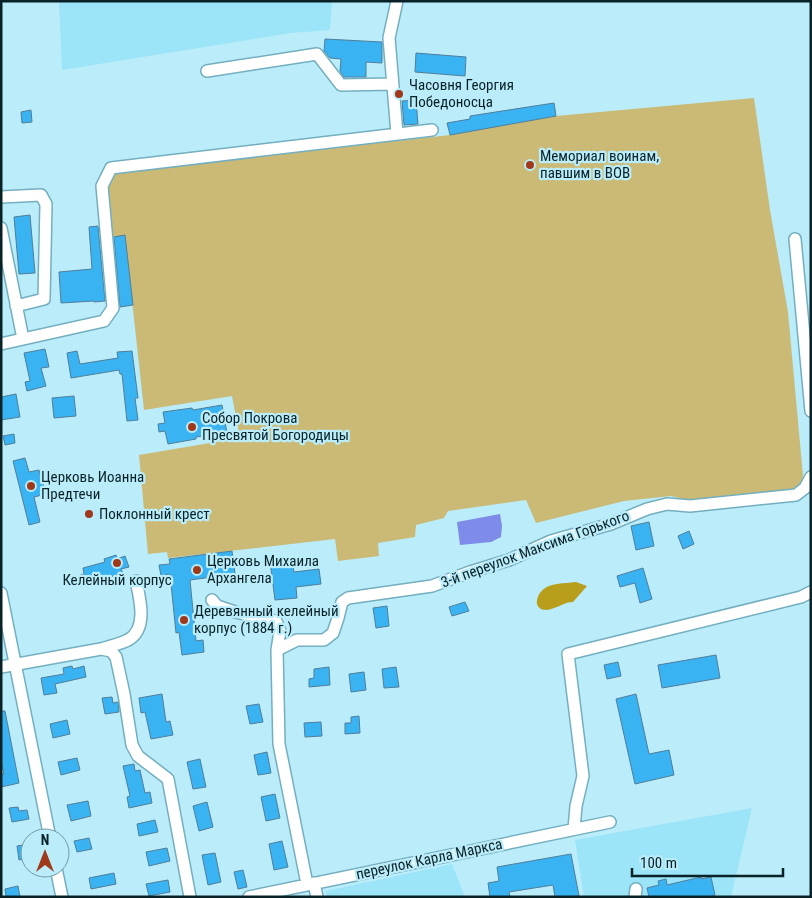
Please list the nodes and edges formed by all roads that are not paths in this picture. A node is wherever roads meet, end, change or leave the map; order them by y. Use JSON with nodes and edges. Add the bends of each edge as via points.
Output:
{"nodes":[{"id":1,"x":398,"y":1,"type":"edge"},
{"id":2,"x":207,"y":71,"type":"dead end"},
{"id":3,"x":393,"y":84,"type":"junction"},
{"id":4,"x":432,"y":130,"type":"dead end"},
{"id":5,"x":397,"y":134,"type":"junction"},
{"id":6,"x":1,"y":197,"type":"edge"},
{"id":7,"x":1,"y":228,"type":"edge"},
{"id":8,"x":795,"y":239,"type":"dead end"},
{"id":9,"x":811,"y":273,"type":"edge"},
{"id":10,"x":798,"y":275,"type":"junction"},
{"id":11,"x":16,"y":306,"type":"junction"},
{"id":12,"x":22,"y":339,"type":"junction"},
{"id":13,"x":1,"y":344,"type":"edge"},
{"id":14,"x":811,"y":411,"type":"edge"},
{"id":15,"x":811,"y":477,"type":"edge"},
{"id":16,"x":136,"y":581,"type":"dead end"},
{"id":17,"x":811,"y":592,"type":"edge"},
{"id":18,"x":1,"y":593,"type":"edge"},
{"id":19,"x":212,"y":600,"type":"dead end"},
{"id":20,"x":101,"y":649,"type":"junction"},
{"id":21,"x":277,"y":650,"type":"junction"},
{"id":22,"x":15,"y":664,"type":"junction"},
{"id":23,"x":1,"y":667,"type":"edge"},
{"id":24,"x":610,"y":822,"type":"dead end"},
{"id":25,"x":48,"y":828,"type":"edge"},
{"id":26,"x":574,"y":829,"type":"junction"},
{"id":27,"x":58,"y":878,"type":"edge"},
{"id":28,"x":311,"y":884,"type":"junction"},
{"id":29,"x":62,"y":897,"type":"edge"},
{"id":30,"x":190,"y":897,"type":"edge"},
{"id":31,"x":249,"y":897,"type":"edge"},
{"id":32,"x":317,"y":897,"type":"edge"}],
"edges":[{"from":1,"to":3,"type":"street","via":[[389,38]]},
{"from":2,"to":3,"type":"street","via":[[317,54],[341,85]]},
{"from":3,"to":5,"type":"street"},
{"from":4,"to":5,"type":"street"},
{"from":5,"to":12,"type":"street","via":[[111,168],[102,186],[112,308],[104,321]]},
{"from":6,"to":11,"type":"street","via":[[41,195],[46,204],[44,299]]},
{"from":7,"to":11,"type":"street"},
{"from":8,"to":10,"type":"street"},
{"from":9,"to":10,"type":"street"},
{"from":10,"to":14,"type":"street"},
{"from":11,"to":12,"type":"street"},
{"from":12,"to":13,"type":"street"},
{"from":15,"to":21,"type":"street","name":"3-й переулок Максима Горького","via":[[796,496],[690,506],[667,504],[551,541],[510,560],[432,586],[348,598],[342,602],[333,633],[324,640],[297,640]]},
{"from":16,"to":20,"type":"street","via":[[141,601],[138,630],[130,639]]},
{"from":17,"to":26,"type":"street","via":[[568,654],[583,776]]},
{"from":18,"to":22,"type":"street"},
{"from":19,"to":21,"type":"street","via":[[217,606],[235,612],[276,621],[280,631]]},
{"from":20,"to":22,"type":"street"},
{"from":20,"to":30,"type":"street","via":[[111,651],[116,657],[132,745],[138,756],[168,779]]},
{"from":21,"to":28,"type":"street","via":[[279,744]]},
{"from":22,"to":23,"type":"street"},
{"from":22,"to":25,"type":"street"},
{"from":24,"to":26,"type":"street","name":"переулок Карла Маркса"},
{"from":26,"to":28,"type":"street","name":"переулок Карла Маркса"},
{"from":27,"to":29,"type":"street"},
{"from":28,"to":31,"type":"street","name":"переулок Карла Маркса"},
{"from":28,"to":32,"type":"street"}]}
